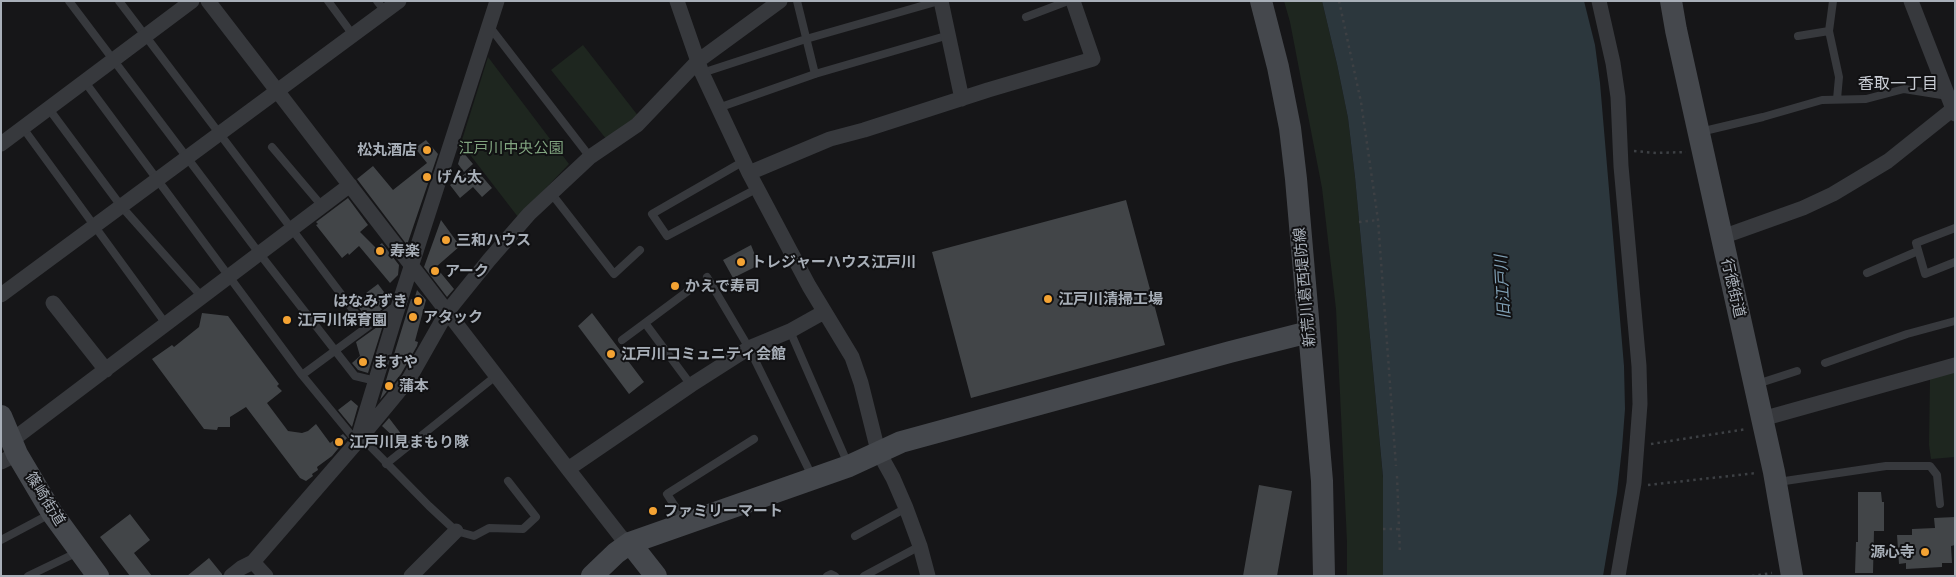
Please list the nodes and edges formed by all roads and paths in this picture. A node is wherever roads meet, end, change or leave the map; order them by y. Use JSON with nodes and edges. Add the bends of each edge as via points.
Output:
{"nodes":[{"id":1,"x":69,"y":1,"type":"edge"},
{"id":2,"x":119,"y":1,"type":"edge"},
{"id":3,"x":192,"y":1,"type":"edge"},
{"id":4,"x":208,"y":1,"type":"edge"},
{"id":5,"x":328,"y":1,"type":"edge"},
{"id":6,"x":399,"y":1,"type":"edge"},
{"id":7,"x":497,"y":1,"type":"edge"},
{"id":8,"x":677,"y":1,"type":"edge"},
{"id":9,"x":940,"y":1,"type":"edge"},
{"id":10,"x":1068,"y":1,"type":"edge"},
{"id":11,"x":1073,"y":1,"type":"edge"},
{"id":12,"x":1261,"y":1,"type":"edge"},
{"id":13,"x":1339,"y":1,"type":"edge"},
{"id":14,"x":1599,"y":1,"type":"edge"},
{"id":15,"x":1671,"y":1,"type":"edge"},
{"id":16,"x":1834,"y":1,"type":"edge"},
{"id":17,"x":1911,"y":1,"type":"edge"},
{"id":18,"x":799,"y":2,"type":"edge"},
{"id":19,"x":774,"y":3,"type":"edge"},
{"id":20,"x":381,"y":6,"type":"edge"},
{"id":21,"x":1026,"y":16,"type":"dead end"},
{"id":22,"x":489,"y":26,"type":"junction"},
{"id":23,"x":1829,"y":31,"type":"junction"},
{"id":24,"x":353,"y":35,"type":"junction"},
{"id":25,"x":949,"y":35,"type":"junction"},
{"id":26,"x":145,"y":36,"type":"junction"},
{"id":27,"x":1798,"y":36,"type":"dead end"},
{"id":28,"x":806,"y":39,"type":"junction"},
{"id":29,"x":113,"y":61,"type":"junction"},
{"id":30,"x":700,"y":67,"type":"junction"},
{"id":31,"x":815,"y":74,"type":"junction"},
{"id":32,"x":84,"y":82,"type":"junction"},
{"id":33,"x":277,"y":91,"type":"junction"},
{"id":34,"x":962,"y":99,"type":"junction"},
{"id":35,"x":1837,"y":100,"type":"junction"},
{"id":36,"x":1952,"y":104,"type":"edge"},
{"id":37,"x":718,"y":108,"type":"junction"},
{"id":38,"x":49,"y":109,"type":"junction"},
{"id":39,"x":23,"y":128,"type":"junction"},
{"id":40,"x":219,"y":134,"type":"junction"},
{"id":41,"x":1701,"y":142,"type":"junction"},
{"id":42,"x":1,"y":144,"type":"edge"},
{"id":43,"x":272,"y":147,"type":"dead end"},
{"id":44,"x":1620,"y":150,"type":"junction"},
{"id":45,"x":188,"y":157,"type":"junction"},
{"id":46,"x":590,"y":157,"type":"junction"},
{"id":47,"x":747,"y":167,"type":"junction"},
{"id":48,"x":157,"y":180,"type":"junction"},
{"id":49,"x":350,"y":185,"type":"junction"},
{"id":50,"x":758,"y":188,"type":"junction"},
{"id":51,"x":551,"y":193,"type":"junction"},
{"id":52,"x":121,"y":206,"type":"junction"},
{"id":53,"x":322,"y":206,"type":"junction"},
{"id":54,"x":1378,"y":220,"type":"junction"},
{"id":55,"x":1359,"y":222,"type":"dead end"},
{"id":56,"x":94,"y":226,"type":"junction"},
{"id":57,"x":1955,"y":228,"type":"edge"},
{"id":58,"x":292,"y":229,"type":"junction"},
{"id":59,"x":1722,"y":237,"type":"junction"},
{"id":60,"x":640,"y":250,"type":"dead end"},
{"id":61,"x":1918,"y":251,"type":"junction"},
{"id":62,"x":259,"y":253,"type":"junction"},
{"id":63,"x":1955,"y":262,"type":"edge"},
{"id":64,"x":412,"y":266,"type":"junction"},
{"id":65,"x":1867,"y":273,"type":"dead end"},
{"id":66,"x":229,"y":277,"type":"junction"},
{"id":67,"x":707,"y":277,"type":"dead end"},
{"id":68,"x":688,"y":291,"type":"dead end"},
{"id":69,"x":1,"y":295,"type":"edge"},
{"id":70,"x":202,"y":297,"type":"junction"},
{"id":71,"x":53,"y":303,"type":"dead end"},
{"id":72,"x":399,"y":304,"type":"junction"},
{"id":73,"x":447,"y":312,"type":"junction"},
{"id":74,"x":824,"y":312,"type":"junction"},
{"id":75,"x":1955,"y":321,"type":"edge"},
{"id":76,"x":166,"y":324,"type":"junction"},
{"id":77,"x":644,"y":324,"type":"junction"},
{"id":78,"x":366,"y":327,"type":"junction"},
{"id":79,"x":790,"y":331,"type":"junction"},
{"id":80,"x":1309,"y":332,"type":"junction"},
{"id":81,"x":622,"y":340,"type":"dead end"},
{"id":82,"x":749,"y":348,"type":"junction"},
{"id":83,"x":336,"y":350,"type":"junction"},
{"id":84,"x":1825,"y":363,"type":"dead end"},
{"id":85,"x":1955,"y":365,"type":"edge"},
{"id":86,"x":106,"y":370,"type":"junction"},
{"id":87,"x":1797,"y":371,"type":"dead end"},
{"id":88,"x":302,"y":375,"type":"junction"},
{"id":89,"x":497,"y":375,"type":"junction"},
{"id":90,"x":376,"y":381,"type":"junction"},
{"id":91,"x":691,"y":385,"type":"junction"},
{"id":92,"x":1755,"y":385,"type":"junction"},
{"id":93,"x":1,"y":416,"type":"edge"},
{"id":94,"x":1763,"y":423,"type":"junction"},
{"id":95,"x":754,"y":439,"type":"dead end"},
{"id":96,"x":359,"y":440,"type":"junction"},
{"id":97,"x":1652,"y":444,"type":"dead end"},
{"id":98,"x":878,"y":451,"type":"junction"},
{"id":99,"x":10,"y":452,"type":"edge"},
{"id":100,"x":386,"y":464,"type":"junction"},
{"id":101,"x":848,"y":466,"type":"junction"},
{"id":102,"x":1396,"y":466,"type":"dead end"},
{"id":103,"x":568,"y":469,"type":"junction"},
{"id":104,"x":1396,"y":476,"type":"dead end"},
{"id":105,"x":1775,"y":477,"type":"junction"},
{"id":106,"x":814,"y":478,"type":"junction"},
{"id":107,"x":508,"y":481,"type":"dead end"},
{"id":108,"x":1653,"y":485,"type":"dead end"},
{"id":109,"x":1940,"y":504,"type":"dead end"},
{"id":110,"x":906,"y":508,"type":"junction"},
{"id":111,"x":52,"y":513,"type":"junction"},
{"id":112,"x":683,"y":523,"type":"junction"},
{"id":113,"x":1399,"y":529,"type":"junction"},
{"id":114,"x":1383,"y":530,"type":"dead end"},
{"id":115,"x":456,"y":531,"type":"junction"},
{"id":116,"x":855,"y":536,"type":"dead end"},
{"id":117,"x":1,"y":540,"type":"edge"},
{"id":118,"x":630,"y":543,"type":"junction"},
{"id":119,"x":920,"y":546,"type":"junction"},
{"id":120,"x":80,"y":551,"type":"junction"},
{"id":121,"x":1400,"y":554,"type":"dead end"},
{"id":122,"x":253,"y":562,"type":"junction"},
{"id":123,"x":1792,"y":573,"type":"edge"},
{"id":124,"x":28,"y":576,"type":"edge"},
{"id":125,"x":98,"y":576,"type":"edge"},
{"id":126,"x":231,"y":576,"type":"edge"},
{"id":127,"x":266,"y":576,"type":"edge"},
{"id":128,"x":411,"y":576,"type":"edge"},
{"id":129,"x":592,"y":576,"type":"edge"},
{"id":130,"x":656,"y":576,"type":"edge"},
{"id":131,"x":827,"y":576,"type":"edge"},
{"id":132,"x":835,"y":576,"type":"edge"},
{"id":133,"x":863,"y":576,"type":"edge"},
{"id":134,"x":928,"y":576,"type":"edge"},
{"id":135,"x":1324,"y":576,"type":"edge"},
{"id":136,"x":1618,"y":576,"type":"edge"},
{"id":137,"x":1752,"y":576,"type":"edge"}],
"edges":[{"from":1,"to":29,"type":"lane"},
{"from":2,"to":26,"type":"lane"},
{"from":3,"to":26,"type":"street"},
{"from":4,"to":33,"type":"street"},
{"from":5,"to":24,"type":"lane"},
{"from":6,"to":20,"type":"street"},
{"from":7,"to":22,"type":"street"},
{"from":8,"to":30,"type":"street"},
{"from":9,"to":25,"type":"street"},
{"from":9,"to":28,"type":"lane"},
{"from":10,"to":21,"type":"lane"},
{"from":11,"to":34,"type":"street","via":[[1093,59]]},
{"from":12,"to":80,"type":"street","name":"新荒川葛西堤防線","via":[[1290,128]]},
{"from":13,"to":54,"type":"path","via":[[1361,102]]},
{"from":14,"to":44,"type":"street","via":[[1618,97]]},
{"from":15,"to":41,"type":"street","name":"行徳街道"},
{"from":16,"to":23,"type":"lane"},
{"from":17,"to":36,"type":"street"},
{"from":18,"to":28,"type":"lane"},
{"from":19,"to":30,"type":"street"},
{"from":20,"to":24,"type":"street"},
{"from":22,"to":46,"type":"lane"},
{"from":22,"to":64,"type":"street"},
{"from":23,"to":27,"type":"lane"},
{"from":23,"to":35,"type":"lane","via":[[1840,76]]},
{"from":24,"to":33,"type":"street"},
{"from":25,"to":31,"type":"lane"},
{"from":25,"to":34,"type":"street"},
{"from":26,"to":29,"type":"street"},
{"from":26,"to":40,"type":"lane"},
{"from":28,"to":30,"type":"lane"},
{"from":28,"to":31,"type":"lane"},
{"from":29,"to":32,"type":"street"},
{"from":29,"to":45,"type":"lane"},
{"from":30,"to":37,"type":"street"},
{"from":30,"to":46,"type":"street","via":[[637,125]]},
{"from":31,"to":37,"type":"lane"},
{"from":32,"to":38,"type":"street"},
{"from":32,"to":48,"type":"lane"},
{"from":33,"to":40,"type":"street"},
{"from":33,"to":49,"type":"street"},
{"from":34,"to":47,"type":"street","via":[[830,138]]},
{"from":35,"to":36,"type":"lane","via":[[1866,99],[1904,89]]},
{"from":35,"to":41,"type":"lane","via":[[1822,100],[1763,117]]},
{"from":36,"to":59,"type":"street","via":[[1914,141],[1860,179],[1803,208]]},
{"from":37,"to":47,"type":"street"},
{"from":38,"to":39,"type":"street"},
{"from":38,"to":52,"type":"lane"},
{"from":39,"to":42,"type":"street"},
{"from":39,"to":56,"type":"lane"},
{"from":40,"to":45,"type":"street"},
{"from":40,"to":58,"type":"lane"},
{"from":41,"to":44,"type":"path","via":[[1656,153]]},
{"from":41,"to":59,"type":"street","name":"行徳街道"},
{"from":43,"to":53,"type":"lane"},
{"from":44,"to":136,"type":"street","via":[[1640,404],[1634,483]]},
{"from":45,"to":48,"type":"street"},
{"from":45,"to":62,"type":"lane"},
{"from":46,"to":51,"type":"street"},
{"from":47,"to":50,"type":"street"},
{"from":47,"to":50,"type":"lane","via":[[652,214],[667,236]]},
{"from":48,"to":52,"type":"street"},
{"from":48,"to":66,"type":"lane"},
{"from":49,"to":53,"type":"street"},
{"from":49,"to":64,"type":"street"},
{"from":50,"to":74,"type":"street"},
{"from":51,"to":60,"type":"lane","via":[[614,274]]},
{"from":51,"to":73,"type":"street","via":[[489,260]]},
{"from":52,"to":56,"type":"street"},
{"from":52,"to":70,"type":"lane"},
{"from":53,"to":58,"type":"street"},
{"from":54,"to":55,"type":"path"},
{"from":54,"to":102,"type":"path"},
{"from":56,"to":69,"type":"street"},
{"from":56,"to":76,"type":"lane"},
{"from":57,"to":61,"type":"lane","via":[[1916,243]]},
{"from":58,"to":62,"type":"street"},
{"from":58,"to":78,"type":"lane"},
{"from":59,"to":92,"type":"street","name":"行徳街道"},
{"from":61,"to":63,"type":"lane","via":[[1925,274]]},
{"from":61,"to":65,"type":"lane"},
{"from":62,"to":66,"type":"street"},
{"from":62,"to":83,"type":"lane"},
{"from":64,"to":72,"type":"street"},
{"from":64,"to":73,"type":"street"},
{"from":66,"to":70,"type":"street"},
{"from":66,"to":88,"type":"lane"},
{"from":67,"to":82,"type":"lane"},
{"from":68,"to":77,"type":"lane"},
{"from":70,"to":76,"type":"street"},
{"from":71,"to":86,"type":"street"},
{"from":72,"to":78,"type":"lane"},
{"from":72,"to":90,"type":"street"},
{"from":73,"to":89,"type":"street"},
{"from":73,"to":96,"type":"street","via":[[409,379]]},
{"from":74,"to":79,"type":"street"},
{"from":74,"to":98,"type":"street","via":[[852,357]]},
{"from":75,"to":84,"type":"lane"},
{"from":76,"to":86,"type":"street"},
{"from":77,"to":81,"type":"lane"},
{"from":77,"to":91,"type":"lane"},
{"from":78,"to":83,"type":"lane"},
{"from":79,"to":82,"type":"street"},
{"from":79,"to":101,"type":"lane"},
{"from":80,"to":98,"type":"street","via":[[971,422]]},
{"from":80,"to":135,"type":"street","name":"新荒川葛西堤防線","via":[[1322,481]]},
{"from":82,"to":91,"type":"street"},
{"from":82,"to":106,"type":"lane"},
{"from":83,"to":88,"type":"lane"},
{"from":83,"to":90,"type":"lane","via":[[355,376]]},
{"from":85,"to":94,"type":"street"},
{"from":86,"to":99,"type":"street"},
{"from":87,"to":92,"type":"lane"},
{"from":88,"to":96,"type":"lane"},
{"from":89,"to":100,"type":"lane"},
{"from":89,"to":103,"type":"street"},
{"from":90,"to":96,"type":"street"},
{"from":91,"to":103,"type":"street"},
{"from":92,"to":94,"type":"street","name":"行徳街道"},
{"from":93,"to":99,"type":"street","name":"篠崎街道"},
{"from":94,"to":97,"type":"path"},
{"from":94,"to":105,"type":"street","name":"行徳街道"},
{"from":95,"to":112,"type":"lane","via":[[667,494]]},
{"from":96,"to":100,"type":"lane"},
{"from":96,"to":122,"type":"street"},
{"from":98,"to":101,"type":"street"},
{"from":98,"to":110,"type":"street"},
{"from":99,"to":111,"type":"street","name":"篠崎街道"},
{"from":100,"to":115,"type":"lane"},
{"from":101,"to":106,"type":"street"},
{"from":103,"to":118,"type":"street","via":[[621,537]]},
{"from":104,"to":113,"type":"path"},
{"from":105,"to":108,"type":"path"},
{"from":105,"to":109,"type":"lane","via":[[1886,466],[1930,466],[1937,475]]},
{"from":105,"to":123,"type":"street","name":"行徳街道"},
{"from":106,"to":112,"type":"street"},
{"from":107,"to":115,"type":"lane","via":[[536,518],[523,529],[489,528],[474,536]]},
{"from":110,"to":116,"type":"lane"},
{"from":110,"to":119,"type":"street"},
{"from":111,"to":117,"type":"lane"},
{"from":111,"to":120,"type":"street","name":"篠崎街道"},
{"from":112,"to":118,"type":"street"},
{"from":113,"to":114,"type":"path"},
{"from":113,"to":121,"type":"path"},
{"from":115,"to":128,"type":"street"},
{"from":118,"to":129,"type":"street"},
{"from":118,"to":130,"type":"street"},
{"from":119,"to":133,"type":"lane"},
{"from":119,"to":134,"type":"street"},
{"from":120,"to":124,"type":"lane"},
{"from":120,"to":125,"type":"street","name":"篠崎街道"},
{"from":122,"to":126,"type":"street"},
{"from":122,"to":127,"type":"street"},
{"from":123,"to":137,"type":"path"},
{"from":131,"to":132,"type":"lane"}]}
